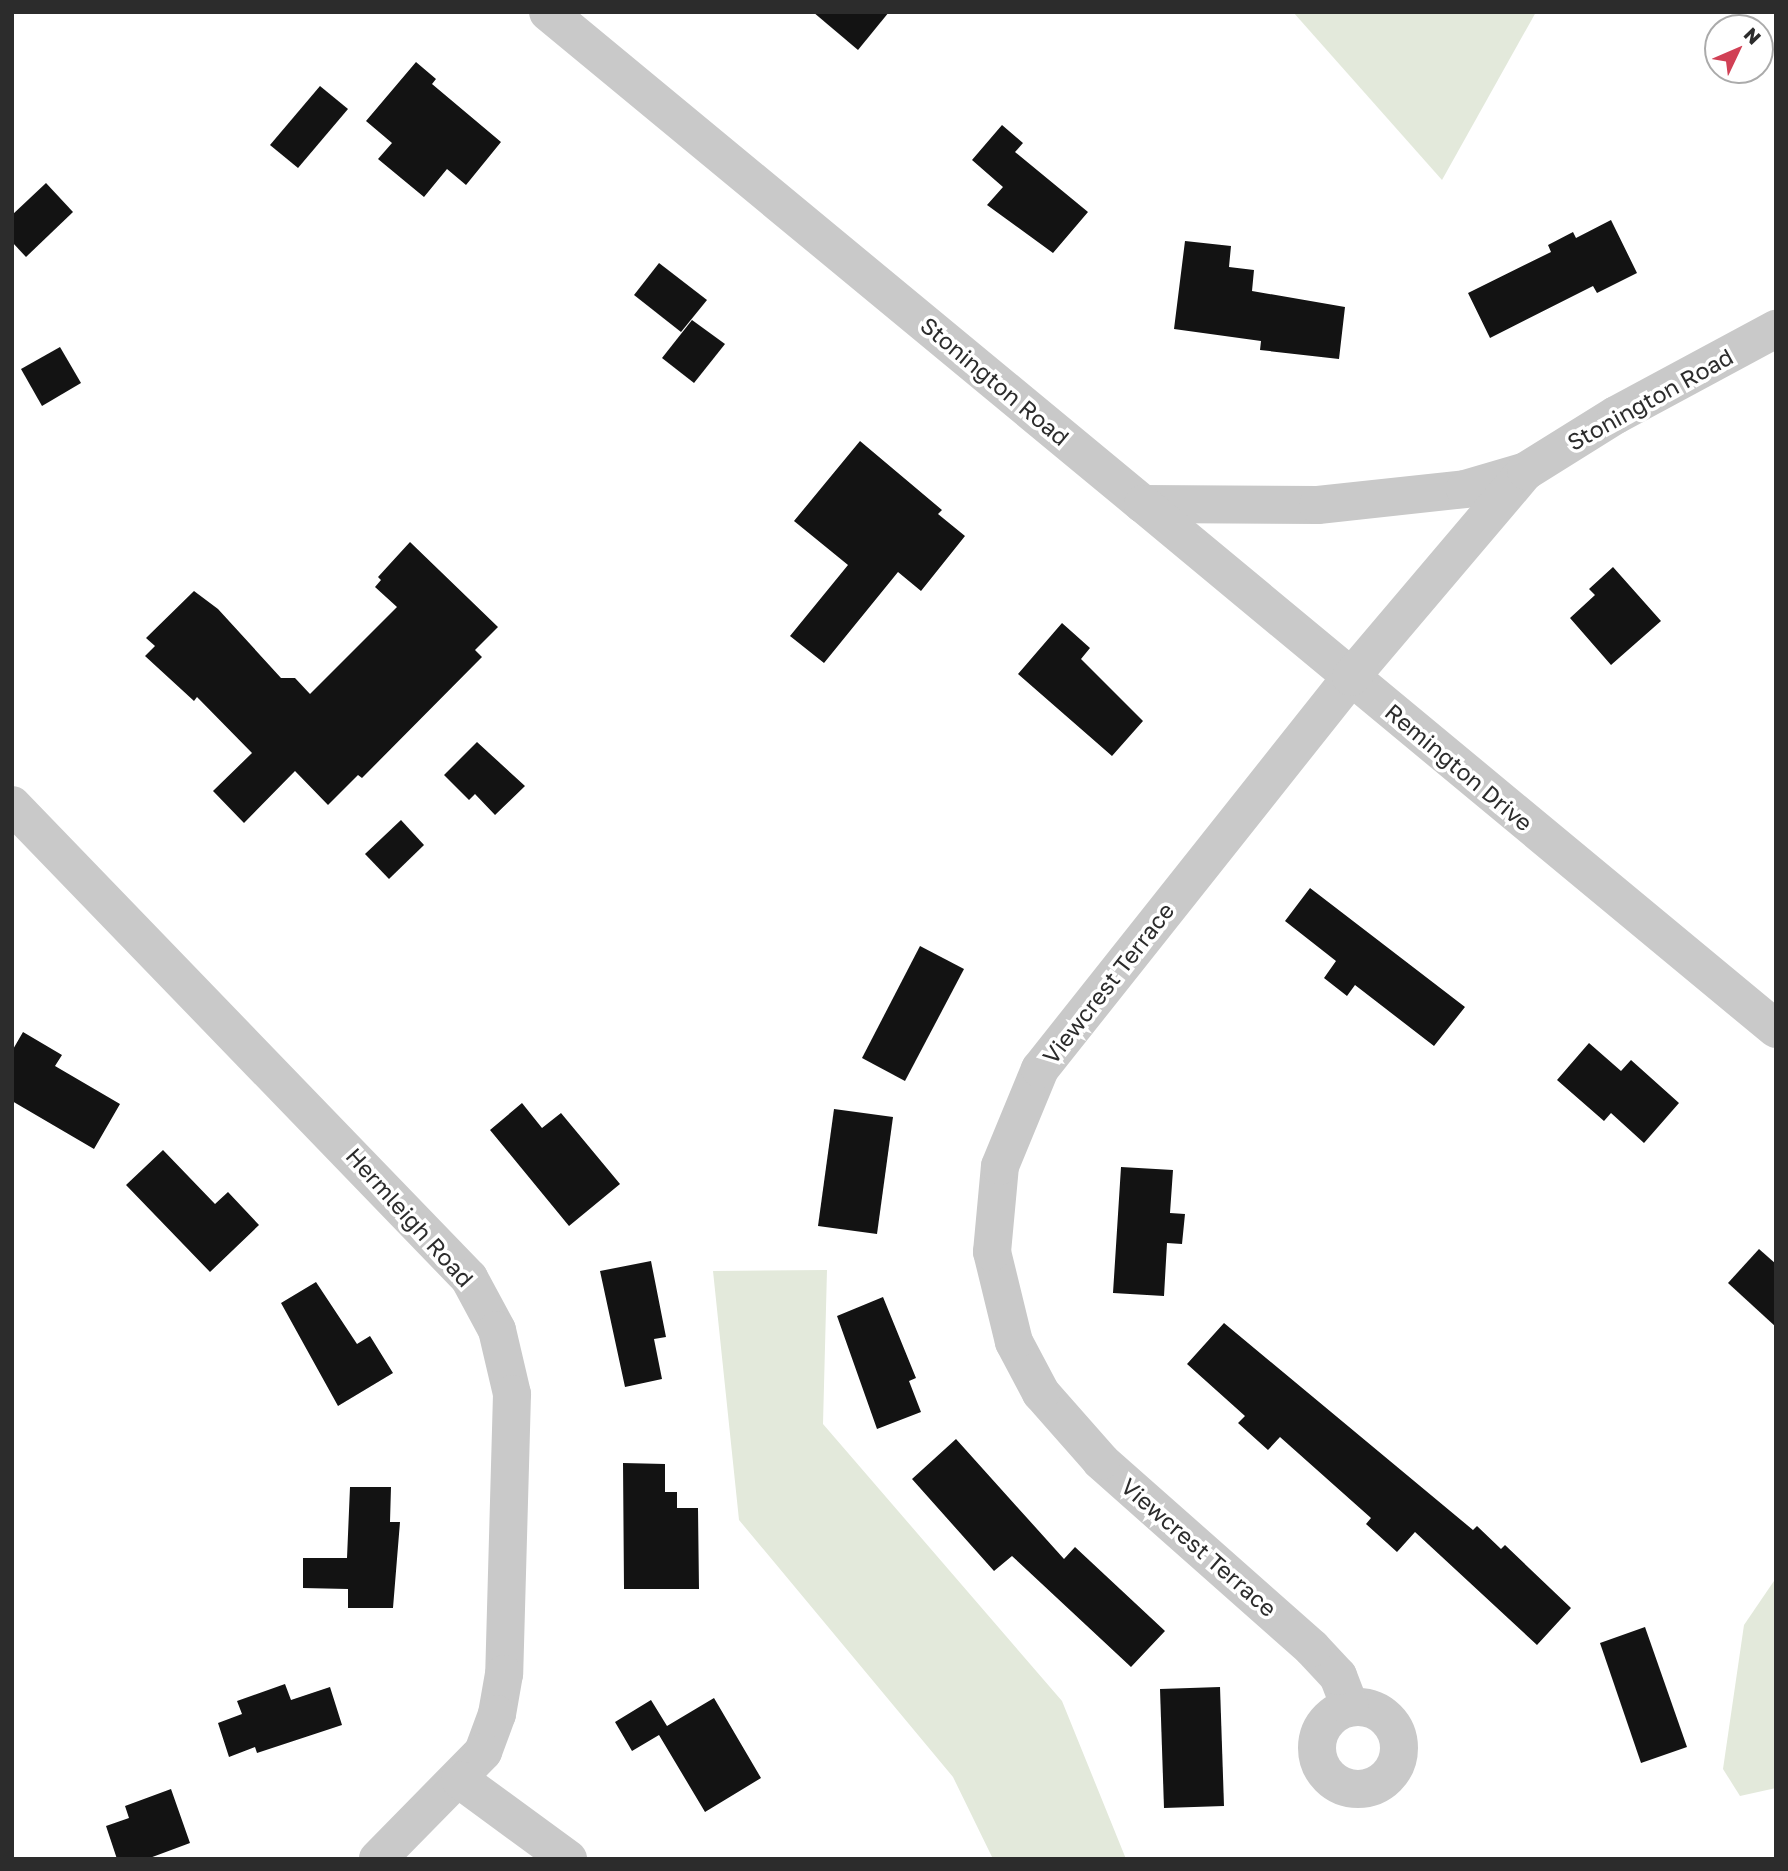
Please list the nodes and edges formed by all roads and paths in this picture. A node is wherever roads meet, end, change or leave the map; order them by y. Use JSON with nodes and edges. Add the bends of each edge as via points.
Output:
{"nodes":[{"id":1,"x":548,"y":12,"type":"edge"},
{"id":2,"x":1776,"y":329,"type":"edge"},
{"id":3,"x":1526,"y":471,"type":"junction"},
{"id":4,"x":1143,"y":504,"type":"junction"},
{"id":5,"x":1351,"y":677,"type":"junction"},
{"id":6,"x":12,"y":805,"type":"edge"},
{"id":7,"x":1776,"y":1029,"type":"edge"},
{"id":8,"x":1350,"y":1707,"type":"dead end"},
{"id":9,"x":460,"y":1780,"type":"junction"},
{"id":10,"x":378,"y":1859,"type":"edge"},
{"id":11,"x":568,"y":1859,"type":"edge"}],
"edges":[{"from":1,"to":4,"type":"street","name":"Stonington Road"},
{"from":2,"to":3,"type":"street","name":"Stonington Road"},
{"from":3,"to":4,"type":"street","name":"Stonington Road","via":[[1465,489],[1318,505]]},
{"from":3,"to":5,"type":"street","name":"Stonington Road"},
{"from":4,"to":5,"type":"street","name":"Remington Drive"},
{"from":5,"to":7,"type":"street","name":"Remington Drive"},
{"from":5,"to":8,"type":"street","name":"Viewcrest Terrace","via":[[1040,1069],[1000,1166],[992,1252],[1014,1342],[1041,1393],[1101,1461],[1312,1648],[1338,1676]]},
{"from":6,"to":9,"type":"street","name":"Hermleigh Road","via":[[359,1160],[485,1301],[512,1394],[504,1674],[483,1752]]},
{"from":9,"to":10,"type":"street","name":"Hermleigh Road"},
{"from":9,"to":11,"type":"street"}]}
